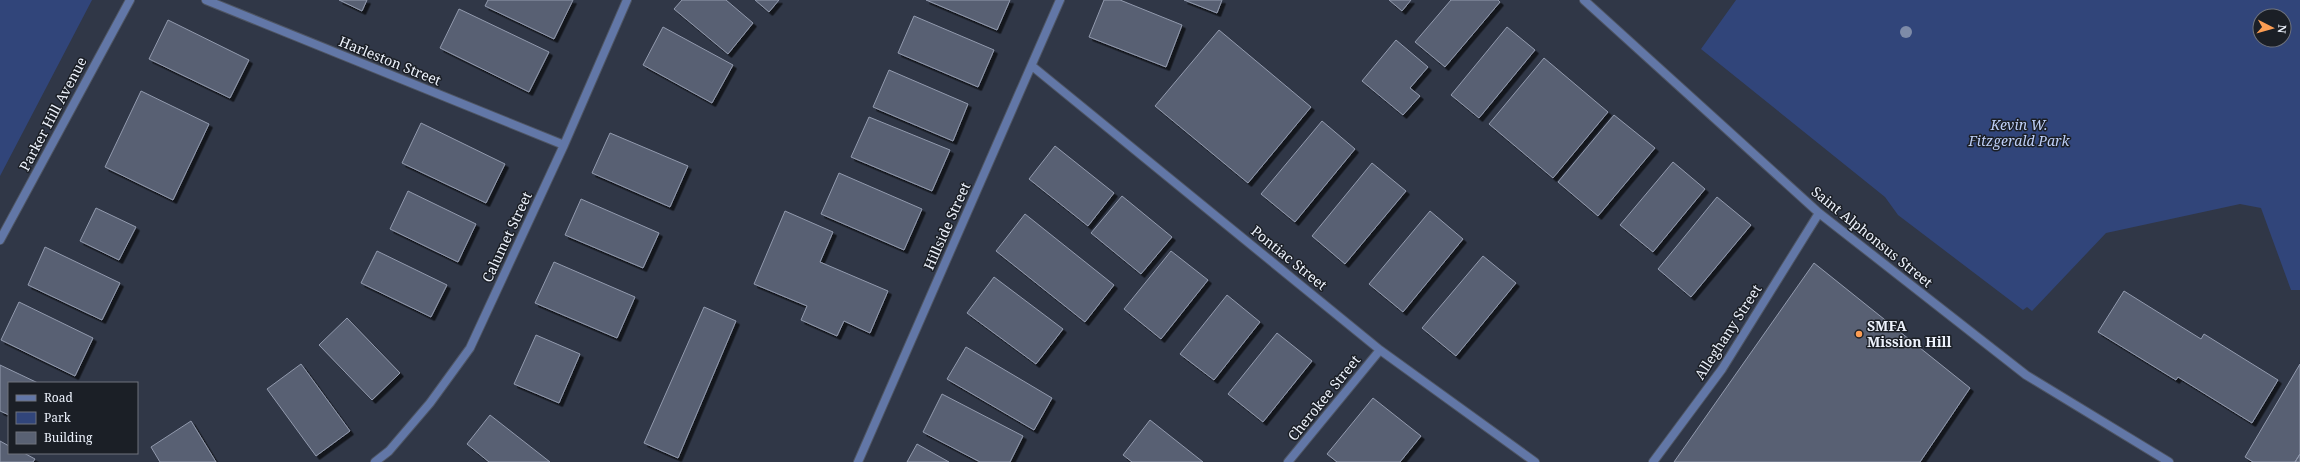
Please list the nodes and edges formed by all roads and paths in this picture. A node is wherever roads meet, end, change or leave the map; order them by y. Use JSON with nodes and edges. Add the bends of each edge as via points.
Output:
{"nodes":[{"id":1,"x":130,"y":0,"type":"edge"},
{"id":2,"x":206,"y":0,"type":"edge"},
{"id":3,"x":627,"y":0,"type":"edge"},
{"id":4,"x":1060,"y":0,"type":"edge"},
{"id":5,"x":1584,"y":0,"type":"edge"},
{"id":6,"x":1032,"y":66,"type":"junction"},
{"id":7,"x":564,"y":145,"type":"junction"},
{"id":8,"x":1819,"y":213,"type":"junction"},
{"id":9,"x":0,"y":240,"type":"edge"},
{"id":10,"x":1380,"y":350,"type":"junction"},
{"id":11,"x":375,"y":462,"type":"edge"},
{"id":12,"x":858,"y":462,"type":"edge"},
{"id":13,"x":1288,"y":462,"type":"edge"},
{"id":14,"x":1535,"y":462,"type":"edge"},
{"id":15,"x":1653,"y":462,"type":"edge"},
{"id":16,"x":2168,"y":462,"type":"edge"}],
"edges":[{"from":1,"to":9,"type":"street","name":"Parker Hill Avenue"},
{"from":2,"to":7,"type":"street","name":"Harleston Street"},
{"from":3,"to":7,"type":"street","name":"Calumet Street"},
{"from":4,"to":6,"type":"street","name":"Hillside Street"},
{"from":5,"to":8,"type":"street","name":"Saint Alphonsus Street"},
{"from":6,"to":10,"type":"street","name":"Pontiac Street"},
{"from":6,"to":12,"type":"street","name":"Hillside Street"},
{"from":7,"to":11,"type":"street","name":"Calumet Street","via":[[470,348],[430,404],[389,451]]},
{"from":8,"to":15,"type":"street","name":"Alleghany Street","via":[[1722,369]]},
{"from":8,"to":16,"type":"street","name":"Saint Alphonsus Street","via":[[2026,375]]},
{"from":10,"to":13,"type":"street","name":"Cherokee Street"},
{"from":10,"to":14,"type":"street","name":"Pontiac Street"}]}
